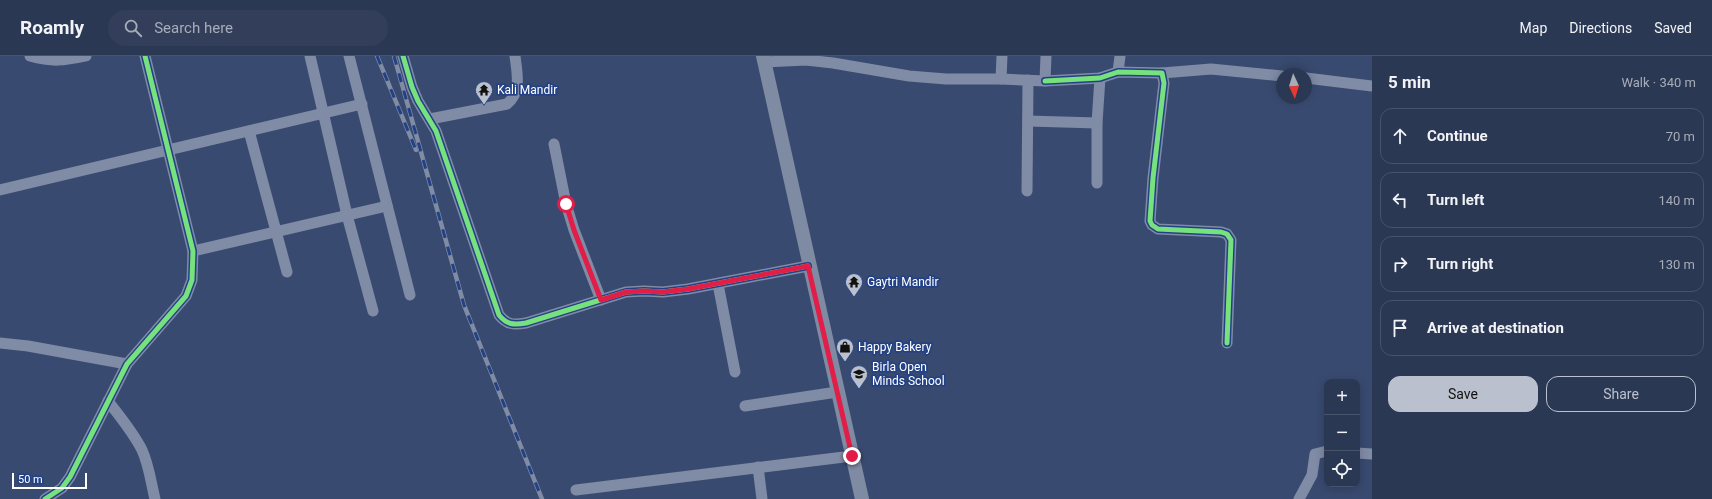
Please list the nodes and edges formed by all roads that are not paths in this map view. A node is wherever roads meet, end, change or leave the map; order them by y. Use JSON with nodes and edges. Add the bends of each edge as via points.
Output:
{"nodes":[{"id":1,"x":30,"y":56,"type":"edge"},
{"id":2,"x":86,"y":56,"type":"edge"},
{"id":3,"x":145,"y":56,"type":"edge"},
{"id":4,"x":310,"y":56,"type":"edge"},
{"id":5,"x":349,"y":56,"type":"edge"},
{"id":6,"x":404,"y":56,"type":"edge"},
{"id":7,"x":515,"y":56,"type":"edge"},
{"id":8,"x":1002,"y":56,"type":"edge"},
{"id":9,"x":1046,"y":56,"type":"edge"},
{"id":10,"x":1120,"y":56,"type":"edge"},
{"id":11,"x":64,"y":58,"type":"edge"},
{"id":12,"x":763,"y":59,"type":"edge"},
{"id":13,"x":1118,"y":72,"type":"junction"},
{"id":14,"x":1162,"y":73,"type":"junction"},
{"id":15,"x":1276,"y":75,"type":"edge"},
{"id":16,"x":1100,"y":78,"type":"junction"},
{"id":17,"x":1002,"y":79,"type":"junction"},
{"id":18,"x":1312,"y":79,"type":"edge"},
{"id":19,"x":1028,"y":80,"type":"junction"},
{"id":20,"x":1045,"y":81,"type":"junction"},
{"id":21,"x":1372,"y":86,"type":"edge"},
{"id":22,"x":362,"y":104,"type":"junction"},
{"id":23,"x":324,"y":114,"type":"junction"},
{"id":24,"x":430,"y":119,"type":"junction"},
{"id":25,"x":1028,"y":121,"type":"junction"},
{"id":26,"x":1097,"y":123,"type":"junction"},
{"id":27,"x":249,"y":131,"type":"junction"},
{"id":28,"x":554,"y":144,"type":"dead end"},
{"id":29,"x":168,"y":150,"type":"junction"},
{"id":30,"x":1097,"y":183,"type":"dead end"},
{"id":31,"x":0,"y":190,"type":"edge"},
{"id":32,"x":1027,"y":191,"type":"dead end"},
{"id":33,"x":386,"y":206,"type":"junction"},
{"id":34,"x":347,"y":215,"type":"junction"},
{"id":35,"x":275,"y":232,"type":"junction"},
{"id":36,"x":193,"y":251,"type":"junction"},
{"id":37,"x":808,"y":266,"type":"junction"},
{"id":38,"x":287,"y":272,"type":"dead end"},
{"id":39,"x":718,"y":284,"type":"junction"},
{"id":40,"x":410,"y":295,"type":"dead end"},
{"id":41,"x":601,"y":300,"type":"junction"},
{"id":42,"x":373,"y":311,"type":"dead end"},
{"id":43,"x":0,"y":343,"type":"edge"},
{"id":44,"x":1227,"y":343,"type":"dead end"},
{"id":45,"x":128,"y":364,"type":"junction"},
{"id":46,"x":735,"y":372,"type":"dead end"},
{"id":47,"x":837,"y":392,"type":"junction"},
{"id":48,"x":108,"y":401,"type":"junction"},
{"id":49,"x":745,"y":406,"type":"dead end"},
{"id":50,"x":1324,"y":452,"type":"edge"},
{"id":51,"x":1360,"y":452,"type":"edge"},
{"id":52,"x":1372,"y":454,"type":"edge"},
{"id":53,"x":852,"y":456,"type":"junction"},
{"id":54,"x":758,"y":467,"type":"junction"},
{"id":55,"x":576,"y":490,"type":"dead end"},
{"id":56,"x":45,"y":499,"type":"edge"},
{"id":57,"x":155,"y":499,"type":"edge"},
{"id":58,"x":762,"y":499,"type":"edge"},
{"id":59,"x":862,"y":499,"type":"edge"},
{"id":60,"x":1299,"y":499,"type":"edge"}],
"edges":[{"from":1,"to":11,"type":"street","via":[[47,61]]},
{"from":2,"to":11,"type":"street"},
{"from":3,"to":29,"type":"street"},
{"from":4,"to":23,"type":"street"},
{"from":5,"to":22,"type":"street"},
{"from":6,"to":24,"type":"street","via":[[412,88]]},
{"from":7,"to":24,"type":"street","via":[[518,84],[516,95],[507,104]]},
{"from":8,"to":17,"type":"street"},
{"from":9,"to":20,"type":"street"},
{"from":10,"to":13,"type":"street"},
{"from":12,"to":17,"type":"street","via":[[806,60],[909,76]]},
{"from":12,"to":37,"type":"main road"},
{"from":13,"to":14,"type":"street"},
{"from":13,"to":16,"type":"street"},
{"from":14,"to":15,"type":"street","via":[[1211,69]]},
{"from":14,"to":44,"type":"street","via":[[1164,83],[1150,221],[1158,228],[1221,232],[1227,234],[1231,240]]},
{"from":16,"to":20,"type":"street"},
{"from":16,"to":26,"type":"street"},
{"from":17,"to":19,"type":"street"},
{"from":18,"to":21,"type":"street"},
{"from":19,"to":20,"type":"street"},
{"from":19,"to":25,"type":"street"},
{"from":22,"to":23,"type":"street"},
{"from":22,"to":33,"type":"street"},
{"from":23,"to":27,"type":"street"},
{"from":23,"to":34,"type":"street"},
{"from":24,"to":41,"type":"street","via":[[499,315],[505,322],[513,325],[526,323]]},
{"from":25,"to":26,"type":"street"},
{"from":25,"to":32,"type":"street"},
{"from":26,"to":30,"type":"street"},
{"from":27,"to":29,"type":"street"},
{"from":27,"to":35,"type":"street"},
{"from":28,"to":41,"type":"street","via":[[566,204]]},
{"from":29,"to":31,"type":"street"},
{"from":29,"to":36,"type":"street"},
{"from":33,"to":34,"type":"street"},
{"from":33,"to":40,"type":"street"},
{"from":34,"to":35,"type":"street"},
{"from":34,"to":42,"type":"street"},
{"from":35,"to":36,"type":"street"},
{"from":35,"to":38,"type":"street"},
{"from":36,"to":45,"type":"street","via":[[192,280],[186,296]]},
{"from":37,"to":39,"type":"street"},
{"from":37,"to":47,"type":"main road"},
{"from":39,"to":41,"type":"street","via":[[663,292],[635,291]]},
{"from":39,"to":46,"type":"street"},
{"from":43,"to":45,"type":"street"},
{"from":45,"to":48,"type":"street"},
{"from":47,"to":49,"type":"street"},
{"from":47,"to":53,"type":"main road"},
{"from":48,"to":56,"type":"street","via":[[70,477],[62,488]]},
{"from":48,"to":57,"type":"street","via":[[133,434],[142,451]]},
{"from":50,"to":60,"type":"street","via":[[1315,454],[1312,475]]},
{"from":51,"to":52,"type":"street"},
{"from":53,"to":54,"type":"street"},
{"from":53,"to":59,"type":"main road"},
{"from":54,"to":55,"type":"street"},
{"from":54,"to":58,"type":"street"}]}
